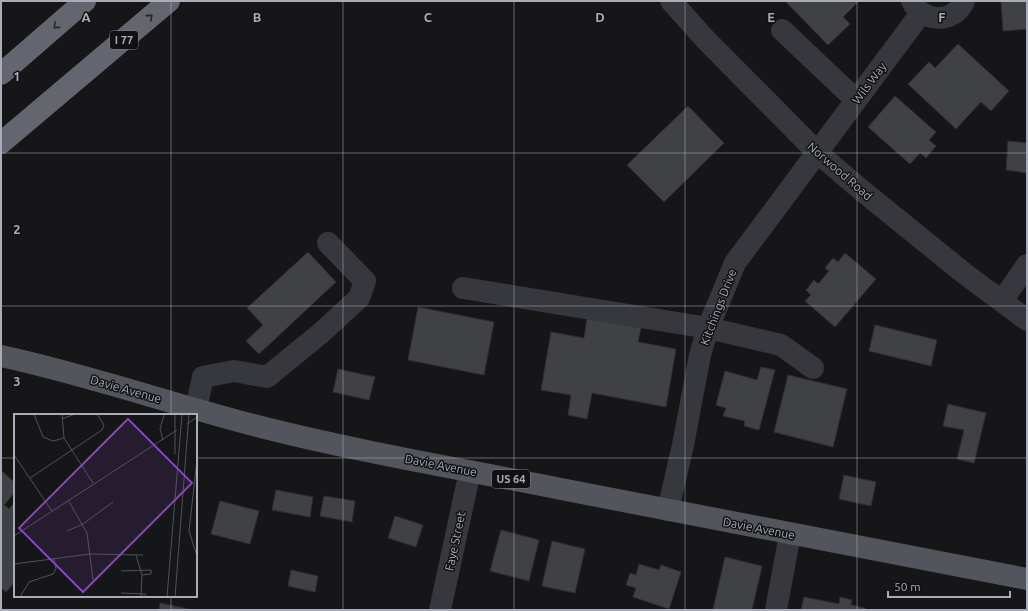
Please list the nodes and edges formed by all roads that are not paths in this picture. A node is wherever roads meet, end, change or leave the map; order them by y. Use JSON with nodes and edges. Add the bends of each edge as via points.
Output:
{"nodes":[{"id":1,"x":85,"y":1,"type":"edge"},
{"id":2,"x":169,"y":1,"type":"edge"},
{"id":3,"x":671,"y":1,"type":"edge"},
{"id":4,"x":964,"y":1,"type":"edge"},
{"id":5,"x":917,"y":7,"type":"edge"},
{"id":6,"x":782,"y":30,"type":"dead end"},
{"id":7,"x":1,"y":74,"type":"edge"},
{"id":8,"x":78,"y":79,"type":"junction"},
{"id":9,"x":856,"y":100,"type":"junction"},
{"id":10,"x":1,"y":143,"type":"edge"},
{"id":11,"x":818,"y":153,"type":"junction"},
{"id":12,"x":1,"y":159,"type":"edge"},
{"id":13,"x":328,"y":243,"type":"dead end"},
{"id":14,"x":1027,"y":265,"type":"edge"},
{"id":15,"x":463,"y":288,"type":"dead end"},
{"id":16,"x":1002,"y":301,"type":"junction"},
{"id":17,"x":1027,"y":320,"type":"edge"},
{"id":18,"x":708,"y":328,"type":"junction"},
{"id":19,"x":1,"y":356,"type":"edge"},
{"id":20,"x":813,"y":368,"type":"dead end"},
{"id":21,"x":196,"y":409,"type":"junction"},
{"id":22,"x":470,"y":471,"type":"junction"},
{"id":23,"x":668,"y":510,"type":"junction"},
{"id":24,"x":790,"y":534,"type":"junction"},
{"id":25,"x":1027,"y":579,"type":"edge"},
{"id":26,"x":440,"y":610,"type":"edge"},
{"id":27,"x":776,"y":610,"type":"edge"}],
"edges":[{"from":1,"to":7,"type":"highway","one_way":true},
{"from":8,"to":2,"type":"highway","number":"I 77","one_way":true},
{"from":3,"to":11,"type":"street","name":"Norwood Road"},
{"from":4,"to":5,"type":"street","name":"Wils Way","via":[[956,12],[948,17],[930,17]]},
{"from":5,"to":9,"type":"street","name":"Wils Way"},
{"from":6,"to":9,"type":"street"},
{"from":8,"to":10,"type":"highway","number":"I 77"},
{"from":8,"to":12,"type":"highway"},
{"from":9,"to":11,"type":"street","name":"Wils Way"},
{"from":11,"to":16,"type":"street","name":"Norwood Road","via":[[965,274]]},
{"from":11,"to":18,"type":"street","name":"Kitchings Drive","via":[[735,263]]},
{"from":13,"to":21,"type":"street","via":[[365,281],[359,298],[267,377],[234,371],[203,377]]},
{"from":14,"to":16,"type":"street"},
{"from":15,"to":18,"type":"street"},
{"from":16,"to":17,"type":"street","name":"Norwood Road"},
{"from":18,"to":20,"type":"street","via":[[781,345]]},
{"from":18,"to":23,"type":"street","name":"Kitchings Drive","via":[[700,355]]},
{"from":19,"to":21,"type":"main road","name":"Davie Avenue","number":"US 64","via":[[108,383]]},
{"from":21,"to":22,"type":"main road","name":"Davie Avenue","number":"US 64","via":[[342,446]]},
{"from":22,"to":23,"type":"main road","name":"Davie Avenue","number":"US 64"},
{"from":22,"to":26,"type":"street","name":"Faye Street"},
{"from":23,"to":24,"type":"main road","name":"Davie Avenue","number":"US 64"},
{"from":24,"to":25,"type":"main road","name":"Davie Avenue","number":"US 64"},
{"from":24,"to":27,"type":"street"}]}
